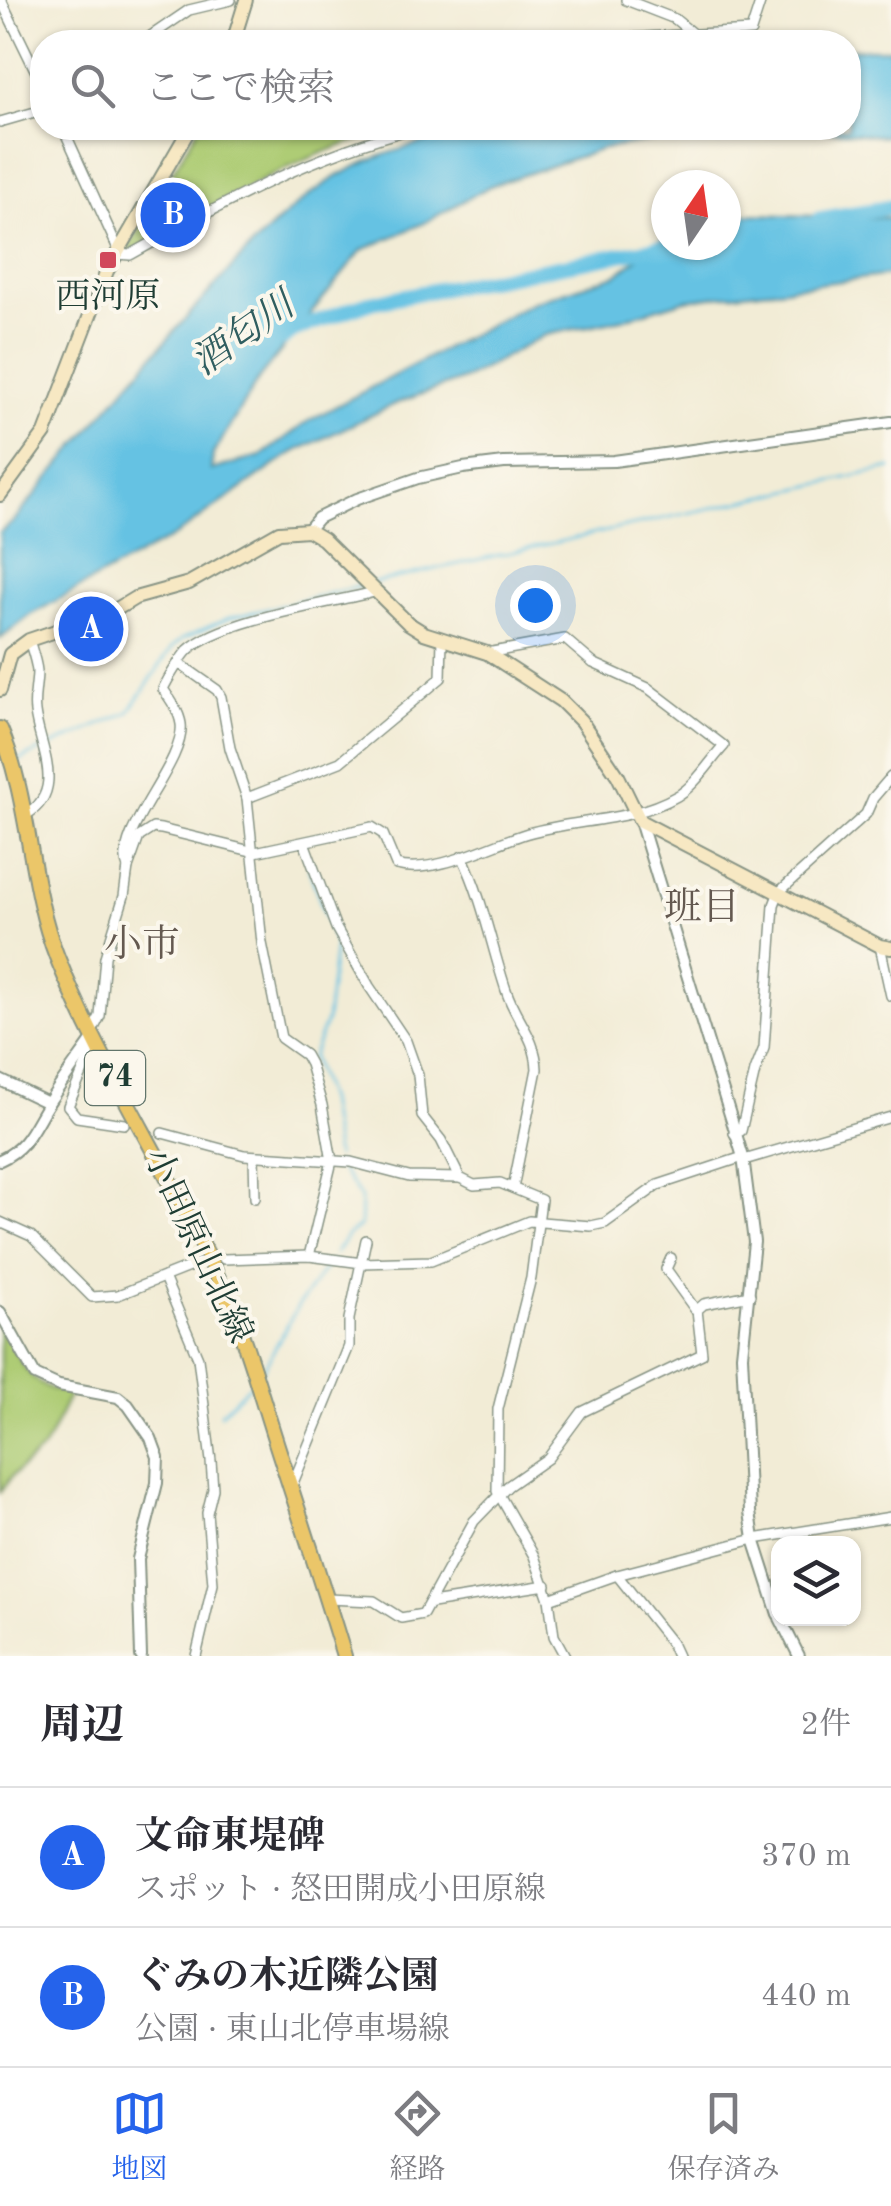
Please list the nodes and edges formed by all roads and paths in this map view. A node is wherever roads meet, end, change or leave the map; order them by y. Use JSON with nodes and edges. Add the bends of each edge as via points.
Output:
{"nodes":[{"id":1,"x":1,"y":0,"type":"edge"},
{"id":2,"x":231,"y":0,"type":"edge"},
{"id":3,"x":246,"y":0,"type":"edge"},
{"id":4,"x":626,"y":0,"type":"edge"},
{"id":5,"x":760,"y":0,"type":"edge"},
{"id":6,"x":200,"y":3,"type":"edge"},
{"id":7,"x":160,"y":30,"type":"edge"},
{"id":8,"x":237,"y":30,"type":"edge"},
{"id":9,"x":688,"y":30,"type":"edge"},
{"id":10,"x":751,"y":30,"type":"edge"},
{"id":11,"x":30,"y":59,"type":"edge"},
{"id":12,"x":30,"y":113,"type":"edge"},
{"id":13,"x":0,"y":122,"type":"edge"},
{"id":14,"x":67,"y":140,"type":"edge"},
{"id":15,"x":183,"y":140,"type":"edge"},
{"id":16,"x":373,"y":140,"type":"edge"},
{"id":17,"x":118,"y":252,"type":"junction"},
{"id":18,"x":891,"y":422,"type":"edge"},
{"id":19,"x":0,"y":495,"type":"edge"},
{"id":20,"x":308,"y":530,"type":"junction"},
{"id":21,"x":375,"y":592,"type":"junction"},
{"id":22,"x":442,"y":638,"type":"junction"},
{"id":23,"x":29,"y":640,"type":"junction"},
{"id":24,"x":487,"y":653,"type":"junction"},
{"id":25,"x":180,"y":664,"type":"junction"},
{"id":26,"x":0,"y":690,"type":"edge"},
{"id":27,"x":0,"y":730,"type":"edge"},
{"id":28,"x":891,"y":777,"type":"edge"},
{"id":29,"x":247,"y":798,"type":"junction"},
{"id":30,"x":26,"y":815,"type":"junction"},
{"id":31,"x":638,"y":817,"type":"junction"},
{"id":32,"x":304,"y":842,"type":"junction"},
{"id":33,"x":255,"y":852,"type":"junction"},
{"id":34,"x":462,"y":856,"type":"junction"},
{"id":35,"x":128,"y":868,"type":"junction"},
{"id":36,"x":779,"y":892,"type":"junction"},
{"id":37,"x":886,"y":947,"type":"edge"},
{"id":38,"x":891,"y":996,"type":"edge"},
{"id":39,"x":92,"y":1036,"type":"junction"},
{"id":40,"x":0,"y":1080,"type":"edge"},
{"id":41,"x":48,"y":1102,"type":"junction"},
{"id":42,"x":891,"y":1118,"type":"edge"},
{"id":43,"x":124,"y":1124,"type":"dead end"},
{"id":44,"x":162,"y":1133,"type":"dead end"},
{"id":45,"x":734,"y":1133,"type":"junction"},
{"id":46,"x":254,"y":1156,"type":"junction"},
{"id":47,"x":743,"y":1158,"type":"junction"},
{"id":48,"x":0,"y":1160,"type":"edge"},
{"id":49,"x":332,"y":1161,"type":"junction"},
{"id":50,"x":460,"y":1178,"type":"junction"},
{"id":51,"x":513,"y":1188,"type":"junction"},
{"id":52,"x":254,"y":1198,"type":"dead end"},
{"id":53,"x":0,"y":1222,"type":"edge"},
{"id":54,"x":540,"y":1223,"type":"junction"},
{"id":55,"x":366,"y":1240,"type":"dead end"},
{"id":56,"x":309,"y":1256,"type":"junction"},
{"id":57,"x":672,"y":1258,"type":"dead end"},
{"id":58,"x":224,"y":1259,"type":"dead end"},
{"id":59,"x":199,"y":1263,"type":"dead end"},
{"id":60,"x":362,"y":1263,"type":"junction"},
{"id":61,"x":164,"y":1277,"type":"junction"},
{"id":62,"x":750,"y":1294,"type":"junction"},
{"id":63,"x":0,"y":1312,"type":"edge"},
{"id":64,"x":697,"y":1312,"type":"junction"},
{"id":65,"x":291,"y":1488,"type":"junction"},
{"id":66,"x":498,"y":1496,"type":"junction"},
{"id":67,"x":891,"y":1517,"type":"edge"},
{"id":68,"x":754,"y":1539,"type":"junction"},
{"id":69,"x":617,"y":1576,"type":"junction"},
{"id":70,"x":546,"y":1585,"type":"junction"},
{"id":71,"x":771,"y":1591,"type":"edge"},
{"id":72,"x":550,"y":1599,"type":"junction"},
{"id":73,"x":327,"y":1600,"type":"junction"},
{"id":74,"x":432,"y":1604,"type":"junction"},
{"id":75,"x":783,"y":1626,"type":"edge"},
{"id":76,"x":794,"y":1654,"type":"edge"},
{"id":77,"x":141,"y":1656,"type":"edge"},
{"id":78,"x":196,"y":1656,"type":"edge"},
{"id":79,"x":344,"y":1656,"type":"edge"},
{"id":80,"x":565,"y":1656,"type":"edge"},
{"id":81,"x":677,"y":1656,"type":"edge"}],
"edges":[{"from":1,"to":11,"type":"street"},
{"from":2,"to":6,"type":"street"},
{"from":3,"to":8,"type":"main road"},
{"from":4,"to":9,"type":"street"},
{"from":5,"to":10,"type":"street"},
{"from":6,"to":7,"type":"street"},
{"from":12,"to":13,"type":"street"},
{"from":14,"to":17,"type":"street"},
{"from":15,"to":17,"type":"main road"},
{"from":16,"to":17,"type":"street","via":[[281,174],[130,255]]},
{"from":17,"to":19,"type":"main road","via":[[45,433]]},
{"from":18,"to":20,"type":"street","via":[[614,461],[463,468],[356,499]]},
{"from":20,"to":21,"type":"main road"},
{"from":20,"to":23,"type":"main road","via":[[279,532],[190,583]]},
{"from":21,"to":22,"type":"main road","via":[[424,634]]},
{"from":21,"to":25,"type":"street","via":[[250,622],[192,647]]},
{"from":22,"to":24,"type":"main road"},
{"from":22,"to":29,"type":"street","via":[[441,678],[354,753]]},
{"from":23,"to":26,"type":"main road","via":[[10,654]]},
{"from":23,"to":30,"type":"street","via":[[48,776],[39,807]]},
{"from":24,"to":31,"type":"main road","via":[[581,721]]},
{"from":24,"to":31,"type":"street","via":[[565,639],[593,663],[648,688],[724,746],[680,795]]},
{"from":25,"to":29,"type":"street","via":[[217,690]]},
{"from":25,"to":35,"type":"street","via":[[163,689],[180,719],[178,742],[135,828],[125,856]]},
{"from":27,"to":30,"type":"main road","name":"小田原山北線","number":"74"},
{"from":28,"to":36,"type":"street","via":[[866,814]]},
{"from":29,"to":33,"type":"street"},
{"from":30,"to":39,"type":"main road","name":"小田原山北線","number":"74","via":[[41,906]]},
{"from":31,"to":34,"type":"street","via":[[528,833]]},
{"from":31,"to":36,"type":"main road"},
{"from":31,"to":45,"type":"street"},
{"from":32,"to":33,"type":"street"},
{"from":32,"to":34,"type":"street","via":[[372,827],[383,834],[396,866]]},
{"from":32,"to":50,"type":"street","via":[[336,928],[406,1041],[422,1116]]},
{"from":33,"to":35,"type":"street","via":[[153,828],[140,837]]},
{"from":33,"to":49,"type":"street","via":[[280,1038],[310,1064]]},
{"from":34,"to":51,"type":"street","via":[[506,990],[536,1053]]},
{"from":35,"to":39,"type":"street"},
{"from":36,"to":37,"type":"main road"},
{"from":36,"to":45,"type":"street","via":[[764,1048],[741,1131]]},
{"from":37,"to":38,"type":"street"},
{"from":39,"to":41,"type":"street"},
{"from":39,"to":43,"type":"street","via":[[68,1106],[77,1117]]},
{"from":39,"to":65,"type":"main road","name":"小田原山北線","number":"74","via":[[213,1267]]},
{"from":40,"to":41,"type":"street"},
{"from":41,"to":48,"type":"street","via":[[30,1138]]},
{"from":42,"to":47,"type":"street"},
{"from":44,"to":46,"type":"street"},
{"from":45,"to":47,"type":"street"},
{"from":46,"to":49,"type":"street"},
{"from":46,"to":52,"type":"street"},
{"from":47,"to":54,"type":"street","via":[[658,1185],[605,1223]]},
{"from":47,"to":62,"type":"street","via":[[754,1242]]},
{"from":49,"to":50,"type":"street"},
{"from":49,"to":56,"type":"street"},
{"from":50,"to":51,"type":"street","via":[[474,1186],[493,1181]]},
{"from":51,"to":54,"type":"street","via":[[541,1200]]},
{"from":53,"to":61,"type":"street","via":[[40,1244],[92,1297],[118,1295]]},
{"from":54,"to":60,"type":"street","via":[[522,1223],[431,1260]]},
{"from":54,"to":66,"type":"street","via":[[498,1409]]},
{"from":55,"to":60,"type":"street"},
{"from":56,"to":58,"type":"street"},
{"from":56,"to":60,"type":"street"},
{"from":57,"to":64,"type":"street","via":[[666,1269]]},
{"from":59,"to":61,"type":"street"},
{"from":60,"to":65,"type":"street","via":[[350,1346]]},
{"from":61,"to":78,"type":"street","via":[[198,1358],[211,1461],[213,1584]]},
{"from":62,"to":64,"type":"street","via":[[704,1304]]},
{"from":62,"to":68,"type":"street","via":[[742,1392]]},
{"from":63,"to":77,"type":"street","via":[[35,1375],[118,1397],[151,1438],[157,1483],[138,1559]]},
{"from":64,"to":66,"type":"street","via":[[702,1354],[587,1407],[548,1458]]},
{"from":65,"to":73,"type":"main road","name":"小田原山北線","number":"74"},
{"from":66,"to":70,"type":"street"},
{"from":66,"to":74,"type":"street","via":[[467,1532]]},
{"from":67,"to":68,"type":"street"},
{"from":68,"to":69,"type":"street"},
{"from":68,"to":71,"type":"street"},
{"from":69,"to":72,"type":"street"},
{"from":69,"to":81,"type":"street"},
{"from":70,"to":72,"type":"street"},
{"from":70,"to":74,"type":"street"},
{"from":72,"to":80,"type":"street","via":[[554,1636]]},
{"from":73,"to":74,"type":"street","via":[[374,1601],[409,1619]]},
{"from":73,"to":79,"type":"main road","name":"小田原山北線","number":"74"},
{"from":75,"to":76,"type":"street"}]}
